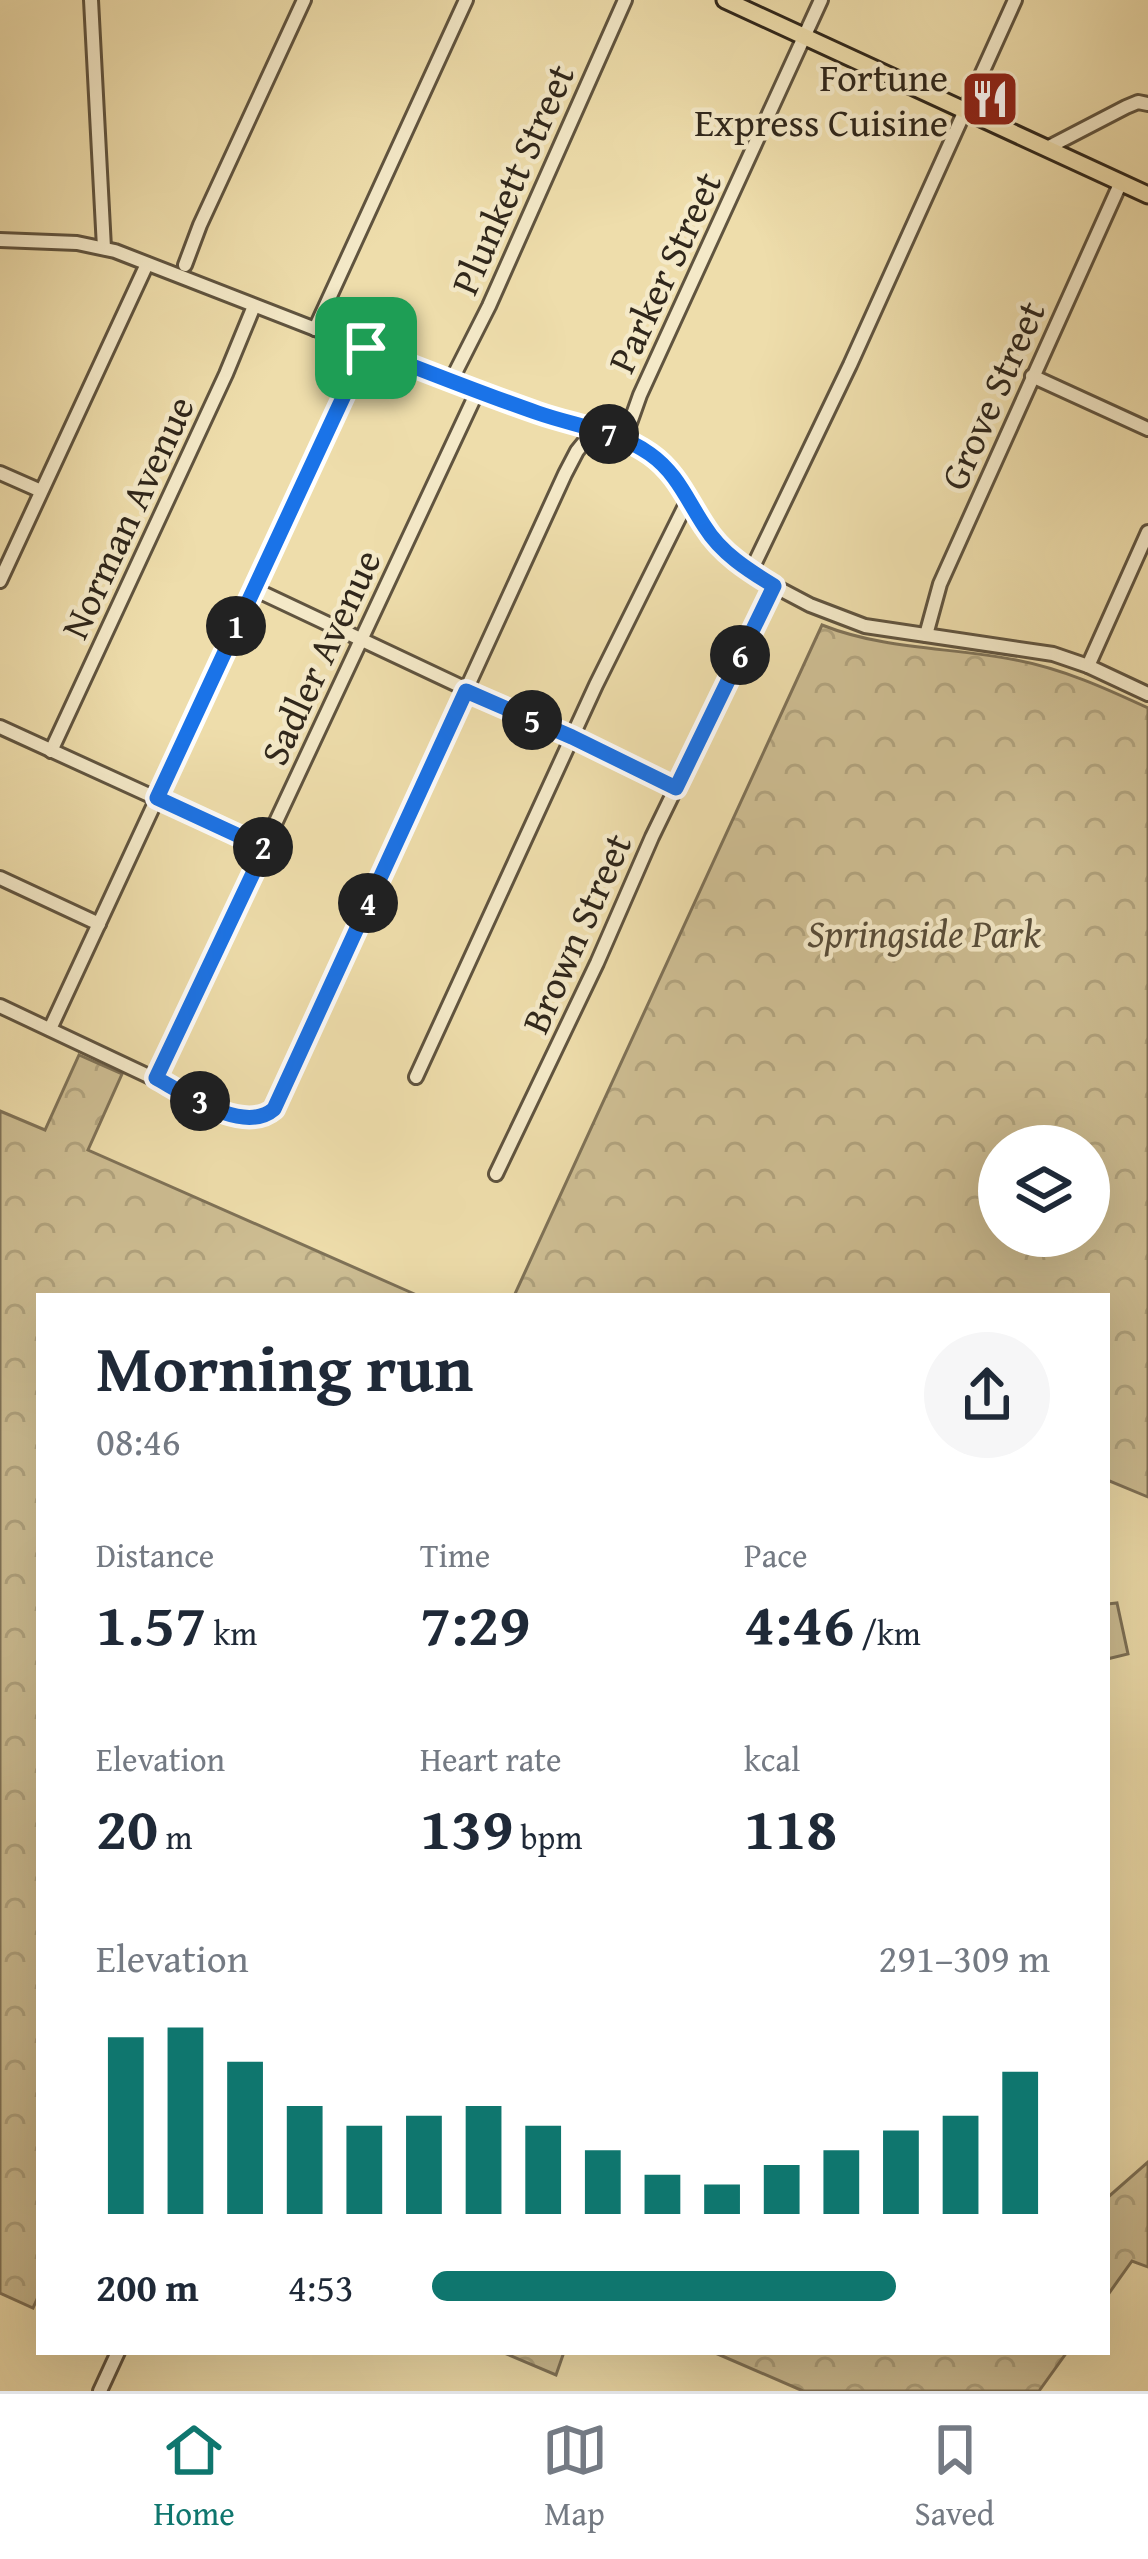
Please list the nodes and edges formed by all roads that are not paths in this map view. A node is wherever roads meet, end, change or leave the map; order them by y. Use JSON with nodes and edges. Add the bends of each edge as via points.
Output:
{"nodes":[{"id":1,"x":91,"y":0,"type":"edge"},
{"id":2,"x":304,"y":0,"type":"edge"},
{"id":3,"x":466,"y":0,"type":"edge"},
{"id":4,"x":625,"y":0,"type":"edge"},
{"id":5,"x":725,"y":0,"type":"edge"},
{"id":6,"x":821,"y":0,"type":"edge"},
{"id":7,"x":1016,"y":0,"type":"edge"},
{"id":8,"x":804,"y":36,"type":"junction"},
{"id":9,"x":1148,"y":104,"type":"edge"},
{"id":10,"x":965,"y":111,"type":"junction"},
{"id":11,"x":1048,"y":148,"type":"junction"},
{"id":12,"x":1121,"y":182,"type":"junction"},
{"id":13,"x":1148,"y":195,"type":"edge"},
{"id":14,"x":1,"y":243,"type":"edge"},
{"id":15,"x":104,"y":248,"type":"junction"},
{"id":16,"x":147,"y":264,"type":"junction"},
{"id":17,"x":184,"y":265,"type":"dead end"},
{"id":18,"x":254,"y":306,"type":"junction"},
{"id":19,"x":315,"y":329,"type":"junction"},
{"id":20,"x":366,"y":348,"type":"junction"},
{"id":21,"x":1032,"y":376,"type":"junction"},
{"id":22,"x":451,"y":381,"type":"junction"},
{"id":23,"x":477,"y":392,"type":"junction"},
{"id":24,"x":1148,"y":429,"type":"edge"},
{"id":25,"x":594,"y":430,"type":"junction"},
{"id":26,"x":624,"y":440,"type":"junction"},
{"id":27,"x":0,"y":473,"type":"edge"},
{"id":28,"x":41,"y":491,"type":"junction"},
{"id":29,"x":688,"y":498,"type":"junction"},
{"id":30,"x":1148,"y":532,"type":"edge"},
{"id":31,"x":751,"y":571,"type":"junction"},
{"id":32,"x":0,"y":581,"type":"edge"},
{"id":33,"x":774,"y":586,"type":"junction"},
{"id":34,"x":254,"y":589,"type":"junction"},
{"id":35,"x":926,"y":635,"type":"junction"},
{"id":36,"x":360,"y":641,"type":"junction"},
{"id":37,"x":1088,"y":665,"type":"junction"},
{"id":38,"x":466,"y":691,"type":"junction"},
{"id":39,"x":1148,"y":694,"type":"edge"},
{"id":40,"x":0,"y":727,"type":"edge"},
{"id":41,"x":572,"y":737,"type":"junction"},
{"id":42,"x":51,"y":751,"type":"junction"},
{"id":43,"x":676,"y":788,"type":"junction"},
{"id":44,"x":157,"y":798,"type":"junction"},
{"id":45,"x":265,"y":848,"type":"junction"},
{"id":46,"x":0,"y":878,"type":"edge"},
{"id":47,"x":99,"y":924,"type":"junction"},
{"id":48,"x":0,"y":1006,"type":"edge"},
{"id":49,"x":50,"y":1029,"type":"junction"},
{"id":50,"x":416,"y":1077,"type":"dead end"},
{"id":51,"x":156,"y":1078,"type":"junction"},
{"id":52,"x":496,"y":1174,"type":"dead end"},
{"id":53,"x":117,"y":2355,"type":"edge"},
{"id":54,"x":100,"y":2391,"type":"edge"}],
"edges":[{"from":1,"to":15,"type":"street"},
{"from":2,"to":17,"type":"street"},
{"from":3,"to":19,"type":"street"},
{"from":4,"to":22,"type":"street","name":"Plunkett Street"},
{"from":5,"to":8,"type":"main road"},
{"from":6,"to":8,"type":"street","name":"Parker Street"},
{"from":7,"to":10,"type":"street"},
{"from":8,"to":10,"type":"main road"},
{"from":8,"to":26,"type":"street","name":"Parker Street"},
{"from":9,"to":11,"type":"street","via":[[1126,106]]},
{"from":10,"to":11,"type":"main road"},
{"from":10,"to":31,"type":"street"},
{"from":11,"to":12,"type":"main road"},
{"from":12,"to":13,"type":"main road"},
{"from":12,"to":21,"type":"street","name":"Grove Street"},
{"from":14,"to":15,"type":"street"},
{"from":15,"to":16,"type":"street"},
{"from":16,"to":18,"type":"street"},
{"from":16,"to":28,"type":"street"},
{"from":18,"to":19,"type":"street"},
{"from":18,"to":42,"type":"street","name":"Norman Avenue"},
{"from":19,"to":20,"type":"street"},
{"from":20,"to":22,"type":"street"},
{"from":20,"to":34,"type":"street"},
{"from":21,"to":24,"type":"street"},
{"from":21,"to":35,"type":"street","name":"Grove Street","via":[[940,584]]},
{"from":22,"to":23,"type":"street"},
{"from":23,"to":25,"type":"street"},
{"from":23,"to":36,"type":"street","name":"Sadler Avenue"},
{"from":25,"to":26,"type":"street"},
{"from":25,"to":38,"type":"street","via":[[565,474]]},
{"from":26,"to":29,"type":"street","via":[[665,466]]},
{"from":27,"to":28,"type":"street"},
{"from":28,"to":32,"type":"street"},
{"from":29,"to":31,"type":"street","via":[[705,528]]},
{"from":29,"to":41,"type":"street"},
{"from":30,"to":37,"type":"street"},
{"from":31,"to":33,"type":"street"},
{"from":33,"to":35,"type":"street","via":[[865,626]]},
{"from":33,"to":43,"type":"street","name":"Brown Street"},
{"from":34,"to":36,"type":"street"},
{"from":34,"to":44,"type":"street"},
{"from":35,"to":37,"type":"street"},
{"from":36,"to":38,"type":"street"},
{"from":36,"to":45,"type":"street","name":"Sadler Avenue"},
{"from":37,"to":39,"type":"street"},
{"from":38,"to":41,"type":"street"},
{"from":38,"to":51,"type":"street","via":[[274,1109],[242,1118]]},
{"from":40,"to":42,"type":"street"},
{"from":41,"to":43,"type":"street"},
{"from":41,"to":50,"type":"street"},
{"from":42,"to":44,"type":"street"},
{"from":43,"to":52,"type":"street","name":"Brown Street"},
{"from":44,"to":45,"type":"street"},
{"from":44,"to":47,"type":"street"},
{"from":45,"to":51,"type":"street","name":"Sadler Avenue"},
{"from":46,"to":47,"type":"street"},
{"from":47,"to":49,"type":"street"},
{"from":48,"to":49,"type":"street"},
{"from":49,"to":51,"type":"street"},
{"from":53,"to":54,"type":"street"}]}
